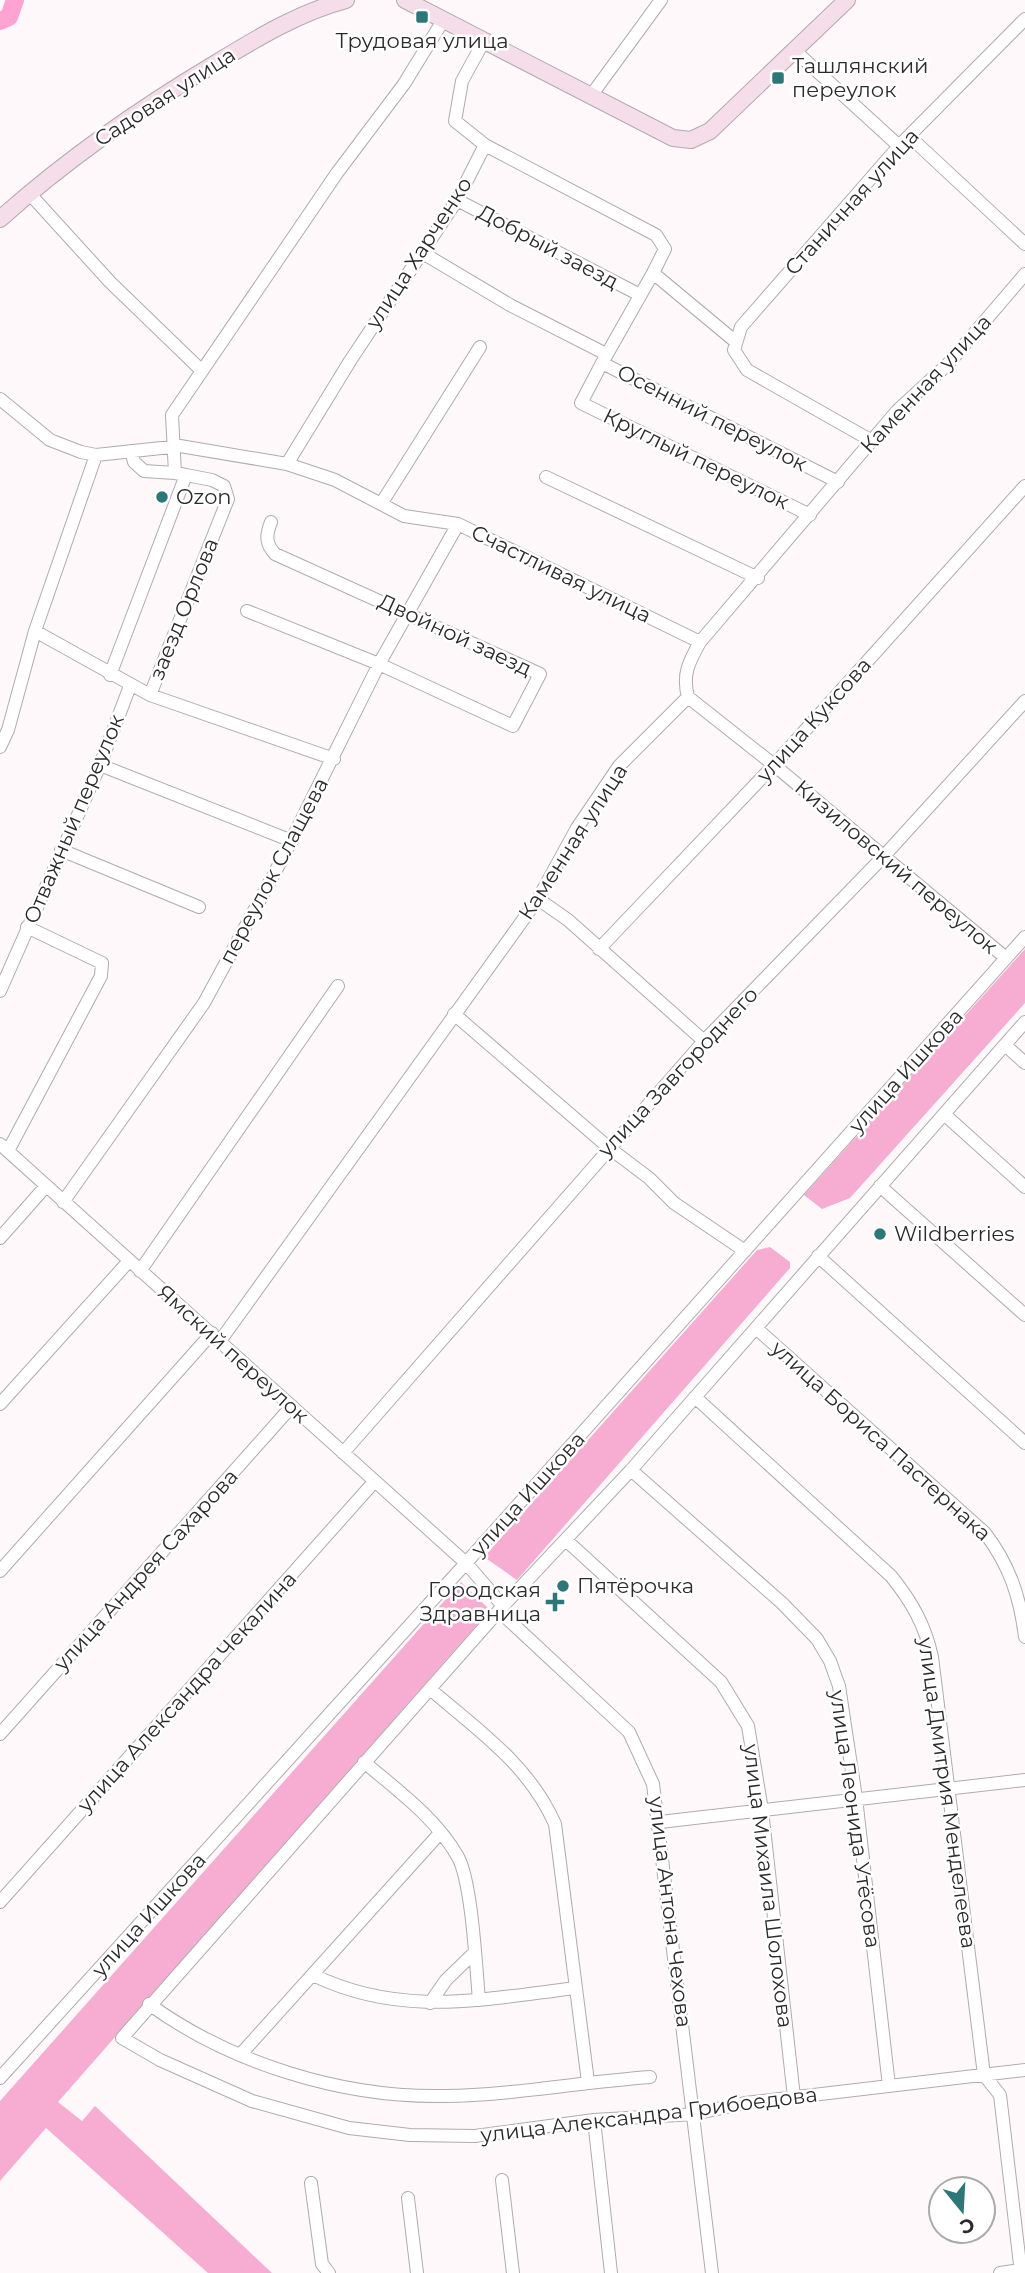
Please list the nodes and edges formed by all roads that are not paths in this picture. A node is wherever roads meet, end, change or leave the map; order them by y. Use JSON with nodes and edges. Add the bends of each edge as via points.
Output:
{"nodes":[{"id":1,"x":346,"y":0,"type":"edge"},
{"id":2,"x":661,"y":0,"type":"edge"},
{"id":3,"x":847,"y":0,"type":"edge"},
{"id":4,"x":409,"y":1,"type":"edge"},
{"id":5,"x":444,"y":19,"type":"junction"},
{"id":6,"x":1025,"y":19,"type":"edge"},
{"id":7,"x":484,"y":41,"type":"junction"},
{"id":8,"x":794,"y":50,"type":"junction"},
{"id":9,"x":590,"y":97,"type":"junction"},
{"id":10,"x":909,"y":136,"type":"junction"},
{"id":11,"x":485,"y":145,"type":"junction"},
{"id":12,"x":899,"y":146,"type":"junction"},
{"id":13,"x":29,"y":192,"type":"junction"},
{"id":14,"x":457,"y":200,"type":"junction"},
{"id":15,"x":0,"y":219,"type":"edge"},
{"id":16,"x":1025,"y":244,"type":"edge"},
{"id":17,"x":421,"y":252,"type":"junction"},
{"id":18,"x":653,"y":273,"type":"junction"},
{"id":19,"x":1025,"y":274,"type":"edge"},
{"id":20,"x":640,"y":295,"type":"junction"},
{"id":21,"x":736,"y":342,"type":"junction"},
{"id":22,"x":480,"y":347,"type":"dead end"},
{"id":23,"x":604,"y":358,"type":"junction"},
{"id":24,"x":201,"y":370,"type":"junction"},
{"id":25,"x":0,"y":399,"type":"edge"},
{"id":26,"x":872,"y":441,"type":"junction"},
{"id":27,"x":171,"y":445,"type":"junction"},
{"id":28,"x":131,"y":451,"type":"junction"},
{"id":29,"x":96,"y":455,"type":"junction"},
{"id":30,"x":287,"y":464,"type":"junction"},
{"id":31,"x":180,"y":474,"type":"junction"},
{"id":32,"x":545,"y":477,"type":"dead end"},
{"id":33,"x":838,"y":482,"type":"junction"},
{"id":34,"x":1025,"y":486,"type":"edge"},
{"id":35,"x":382,"y":504,"type":"junction"},
{"id":36,"x":810,"y":515,"type":"junction"},
{"id":37,"x":271,"y":522,"type":"dead end"},
{"id":38,"x":458,"y":524,"type":"junction"},
{"id":39,"x":758,"y":578,"type":"junction"},
{"id":40,"x":247,"y":611,"type":"dead end"},
{"id":41,"x":408,"y":612,"type":"junction"},
{"id":42,"x":35,"y":631,"type":"junction"},
{"id":43,"x":700,"y":642,"type":"junction"},
{"id":44,"x":379,"y":664,"type":"junction"},
{"id":45,"x":110,"y":675,"type":"junction"},
{"id":46,"x":130,"y":686,"type":"junction"},
{"id":47,"x":150,"y":695,"type":"junction"},
{"id":48,"x":688,"y":697,"type":"junction"},
{"id":49,"x":1025,"y":701,"type":"edge"},
{"id":50,"x":0,"y":747,"type":"edge"},
{"id":51,"x":334,"y":759,"type":"junction"},
{"id":52,"x":100,"y":765,"type":"junction"},
{"id":53,"x":774,"y":765,"type":"junction"},
{"id":54,"x":292,"y":841,"type":"junction"},
{"id":55,"x":61,"y":850,"type":"junction"},
{"id":56,"x":884,"y":856,"type":"junction"},
{"id":57,"x":538,"y":899,"type":"junction"},
{"id":58,"x":198,"y":907,"type":"dead end"},
{"id":59,"x":27,"y":927,"type":"junction"},
{"id":60,"x":1025,"y":937,"type":"edge"},
{"id":61,"x":599,"y":948,"type":"junction"},
{"id":62,"x":1006,"y":958,"type":"junction"},
{"id":63,"x":338,"y":986,"type":"dead end"},
{"id":64,"x":0,"y":991,"type":"edge"},
{"id":65,"x":454,"y":1014,"type":"junction"},
{"id":66,"x":1025,"y":1022,"type":"edge"},
{"id":67,"x":704,"y":1041,"type":"junction"},
{"id":68,"x":1005,"y":1045,"type":"junction"},
{"id":69,"x":1025,"y":1063,"type":"edge"},
{"id":70,"x":944,"y":1114,"type":"junction"},
{"id":71,"x":608,"y":1147,"type":"junction"},
{"id":72,"x":4,"y":1148,"type":"edge"},
{"id":73,"x":46,"y":1186,"type":"junction"},
{"id":74,"x":880,"y":1186,"type":"junction"},
{"id":75,"x":1025,"y":1186,"type":"edge"},
{"id":76,"x":63,"y":1202,"type":"junction"},
{"id":77,"x":0,"y":1238,"type":"edge"},
{"id":78,"x":745,"y":1251,"type":"junction"},
{"id":79,"x":818,"y":1256,"type":"junction"},
{"id":80,"x":129,"y":1261,"type":"junction"},
{"id":81,"x":140,"y":1271,"type":"junction"},
{"id":82,"x":1025,"y":1315,"type":"edge"},
{"id":83,"x":756,"y":1328,"type":"junction"},
{"id":84,"x":216,"y":1337,"type":"junction"},
{"id":85,"x":695,"y":1397,"type":"junction"},
{"id":86,"x":0,"y":1404,"type":"edge"},
{"id":87,"x":292,"y":1406,"type":"junction"},
{"id":88,"x":1025,"y":1443,"type":"edge"},
{"id":89,"x":343,"y":1452,"type":"junction"},
{"id":90,"x":631,"y":1470,"type":"junction"},
{"id":91,"x":374,"y":1482,"type":"junction"},
{"id":92,"x":567,"y":1541,"type":"junction"},
{"id":93,"x":466,"y":1563,"type":"junction"},
{"id":94,"x":0,"y":1570,"type":"edge"},
{"id":95,"x":501,"y":1608,"type":"junction"},
{"id":96,"x":1025,"y":1637,"type":"edge"},
{"id":97,"x":430,"y":1689,"type":"junction"},
{"id":98,"x":0,"y":1734,"type":"edge"},
{"id":99,"x":364,"y":1762,"type":"junction"},
{"id":100,"x":1025,"y":1780,"type":"edge"},
{"id":101,"x":948,"y":1790,"type":"junction"},
{"id":102,"x":856,"y":1798,"type":"junction"},
{"id":103,"x":762,"y":1810,"type":"junction"},
{"id":104,"x":660,"y":1822,"type":"junction"},
{"id":105,"x":440,"y":1833,"type":"junction"},
{"id":106,"x":0,"y":1902,"type":"edge"},
{"id":107,"x":475,"y":1952,"type":"junction"},
{"id":108,"x":313,"y":1975,"type":"junction"},
{"id":109,"x":576,"y":1988,"type":"junction"},
{"id":110,"x":479,"y":2000,"type":"junction"},
{"id":111,"x":430,"y":2003,"type":"junction"},
{"id":112,"x":149,"y":2004,"type":"junction"},
{"id":113,"x":240,"y":2055,"type":"junction"},
{"id":114,"x":1025,"y":2070,"type":"edge"},
{"id":115,"x":984,"y":2075,"type":"junction"},
{"id":116,"x":650,"y":2077,"type":"dead end"},
{"id":117,"x":0,"y":2078,"type":"edge"},
{"id":118,"x":588,"y":2082,"type":"junction"},
{"id":119,"x":889,"y":2086,"type":"junction"},
{"id":120,"x":794,"y":2097,"type":"junction"},
{"id":121,"x":694,"y":2113,"type":"junction"},
{"id":122,"x":594,"y":2120,"type":"junction"},
{"id":123,"x":502,"y":2180,"type":"dead end"},
{"id":124,"x":311,"y":2183,"type":"dead end"},
{"id":125,"x":408,"y":2198,"type":"dead end"},
{"id":126,"x":1021,"y":2272,"type":"edge"},
{"id":127,"x":329,"y":2273,"type":"edge"},
{"id":128,"x":417,"y":2273,"type":"edge"},
{"id":129,"x":513,"y":2273,"type":"edge"},
{"id":130,"x":611,"y":2273,"type":"edge"},
{"id":131,"x":712,"y":2273,"type":"edge"},
{"id":132,"x":1000,"y":2273,"type":"edge"}],
"edges":[{"from":1,"to":13,"type":"street","name":"Садовая улица","via":[[300,17],[185,82],[114,126]]},
{"from":2,"to":9,"type":"street"},
{"from":3,"to":8,"type":"street"},
{"from":4,"to":5,"type":"street"},
{"from":5,"to":7,"type":"street"},
{"from":5,"to":24,"type":"street","via":[[404,84]]},
{"from":6,"to":10,"type":"street","name":"Станичная улица"},
{"from":7,"to":9,"type":"street"},
{"from":7,"to":11,"type":"street","via":[[461,81],[455,121]]},
{"from":8,"to":9,"type":"street","via":[[710,131],[691,140],[673,138]]},
{"from":8,"to":12,"type":"street"},
{"from":10,"to":12,"type":"street","name":"Станичная улица"},
{"from":10,"to":16,"type":"street"},
{"from":11,"to":14,"type":"street","name":"улица Харченко"},
{"from":11,"to":18,"type":"street","via":[[656,235],[665,249]]},
{"from":12,"to":21,"type":"street","name":"Станичная улица","via":[[741,327]]},
{"from":13,"to":15,"type":"street","name":"Садовая улица"},
{"from":13,"to":24,"type":"street","via":[[110,282]]},
{"from":14,"to":17,"type":"street","name":"улица Харченко"},
{"from":14,"to":20,"type":"street","name":"Добрый заезд"},
{"from":17,"to":23,"type":"street"},
{"from":17,"to":30,"type":"street","name":"улица Харченко"},
{"from":18,"to":20,"type":"street","name":"Осенний переулок"},
{"from":18,"to":21,"type":"street"},
{"from":19,"to":26,"type":"street","name":"Каменная улица","via":[[948,364]]},
{"from":20,"to":23,"type":"street","name":"Осенний переулок"},
{"from":21,"to":26,"type":"street","via":[[734,350],[747,370]]},
{"from":22,"to":35,"type":"street"},
{"from":23,"to":33,"type":"street","name":"Осенний переулок"},
{"from":23,"to":36,"type":"street","name":"Круглый переулок","via":[[581,403]]},
{"from":24,"to":27,"type":"street","via":[[172,415]]},
{"from":25,"to":29,"type":"street","via":[[50,440]]},
{"from":26,"to":33,"type":"street","name":"Каменная улица"},
{"from":27,"to":28,"type":"street","name":"Счастливая улица"},
{"from":27,"to":30,"type":"street","name":"Счастливая улица"},
{"from":27,"to":31,"type":"street"},
{"from":28,"to":29,"type":"street","name":"Счастливая улица"},
{"from":28,"to":31,"type":"street","via":[[144,471]]},
{"from":29,"to":42,"type":"street"},
{"from":30,"to":35,"type":"street","name":"Счастливая улица","via":[[335,480]]},
{"from":31,"to":45,"type":"street"},
{"from":31,"to":47,"type":"street","name":"заезд Орлова","via":[[224,486],[228,499]]},
{"from":32,"to":39,"type":"street"},
{"from":33,"to":36,"type":"street","name":"Каменная улица"},
{"from":34,"to":53,"type":"street","name":"улица Куксова"},
{"from":35,"to":38,"type":"street","name":"Счастливая улица","via":[[404,516]]},
{"from":36,"to":39,"type":"street","name":"Каменная улица"},
{"from":37,"to":41,"type":"street","name":"Двойной заезд","via":[[268,547],[275,554]]},
{"from":38,"to":41,"type":"street","name":"переулок Слащева"},
{"from":38,"to":43,"type":"street","name":"Счастливая улица"},
{"from":39,"to":43,"type":"street","name":"Каменная улица"},
{"from":40,"to":44,"type":"street","name":"Двойной заезд"},
{"from":41,"to":44,"type":"street","name":"переулок Слащева"},
{"from":41,"to":44,"type":"street","name":"Двойной заезд","via":[[540,674],[513,726]]},
{"from":42,"to":45,"type":"street"},
{"from":42,"to":50,"type":"street"},
{"from":43,"to":48,"type":"street","name":"Каменная улица","via":[[685,669]]},
{"from":44,"to":51,"type":"street","name":"переулок Слащева"},
{"from":45,"to":46,"type":"street"},
{"from":46,"to":47,"type":"street"},
{"from":46,"to":52,"type":"street","name":"Отважный переулок"},
{"from":47,"to":51,"type":"street"},
{"from":48,"to":53,"type":"street","name":"Кизиловский переулок"},
{"from":48,"to":57,"type":"street","name":"Каменная улица","via":[[619,766],[577,828]]},
{"from":49,"to":56,"type":"street","name":"улица Завгороднего"},
{"from":51,"to":54,"type":"street","name":"переулок Слащева"},
{"from":52,"to":54,"type":"street"},
{"from":52,"to":55,"type":"street","name":"Отважный переулок"},
{"from":53,"to":56,"type":"street","name":"Кизиловский переулок"},
{"from":53,"to":61,"type":"street","name":"улица Куксова"},
{"from":54,"to":76,"type":"street","name":"переулок Слащева","via":[[204,1003]]},
{"from":55,"to":58,"type":"street"},
{"from":55,"to":59,"type":"street","name":"Отважный переулок"},
{"from":56,"to":62,"type":"street","name":"Кизиловский переулок"},
{"from":56,"to":67,"type":"street","name":"улица Завгороднего"},
{"from":57,"to":61,"type":"street"},
{"from":57,"to":65,"type":"street","name":"Каменная улица"},
{"from":59,"to":64,"type":"street","name":"Отважный переулок"},
{"from":59,"to":72,"type":"street","via":[[102,963],[101,976]]},
{"from":60,"to":62,"type":"street","name":"улица Ишкова"},
{"from":61,"to":67,"type":"street"},
{"from":62,"to":78,"type":"street","name":"улица Ишкова"},
{"from":63,"to":81,"type":"street"},
{"from":65,"to":71,"type":"street"},
{"from":65,"to":84,"type":"street","name":"Каменная улица"},
{"from":66,"to":68,"type":"street"},
{"from":67,"to":71,"type":"street","name":"улица Завгороднего"},
{"from":68,"to":69,"type":"street"},
{"from":68,"to":70,"type":"street"},
{"from":70,"to":74,"type":"street"},
{"from":70,"to":75,"type":"street"},
{"from":71,"to":78,"type":"street","via":[[674,1203]]},
{"from":71,"to":89,"type":"street","name":"улица Завгороднего"},
{"from":72,"to":73,"type":"street","name":"Ямский переулок"},
{"from":73,"to":76,"type":"street","name":"Ямский переулок"},
{"from":73,"to":77,"type":"street"},
{"from":74,"to":79,"type":"street"},
{"from":74,"to":82,"type":"street"},
{"from":76,"to":80,"type":"street","name":"Ямский переулок"},
{"from":78,"to":93,"type":"street","name":"улица Ишкова"},
{"from":79,"to":83,"type":"street"},
{"from":79,"to":88,"type":"street"},
{"from":80,"to":81,"type":"street","name":"Ямский переулок"},
{"from":80,"to":86,"type":"street"},
{"from":81,"to":84,"type":"street","name":"Ямский переулок"},
{"from":83,"to":85,"type":"street"},
{"from":83,"to":96,"type":"street","name":"улица Бориса Пастернака","via":[[985,1533],[1003,1556],[1016,1585]]},
{"from":84,"to":87,"type":"street","name":"Ямский переулок"},
{"from":84,"to":94,"type":"street","name":"Каменная улица"},
{"from":85,"to":90,"type":"street"},
{"from":85,"to":101,"type":"street","name":"улица Дмитрия Менделеева","via":[[875,1561],[911,1600],[926,1630],[932,1657]]},
{"from":87,"to":89,"type":"street","name":"Ямский переулок"},
{"from":87,"to":98,"type":"street","name":"улица Андрея Сахарова"},
{"from":89,"to":91,"type":"street","name":"Ямский переулок"},
{"from":90,"to":92,"type":"street"},
{"from":90,"to":102,"type":"street","name":"улица Леонида Утёсова","via":[[817,1639],[839,1686]]},
{"from":91,"to":93,"type":"street","name":"Ямский переулок"},
{"from":91,"to":106,"type":"street","name":"улица Александра Чекалина"},
{"from":92,"to":95,"type":"street"},
{"from":92,"to":103,"type":"street","name":"улица Михаила Шолохова","via":[[721,1682],[737,1704],[750,1735]]},
{"from":93,"to":95,"type":"street","name":"улица Антона Чехова"},
{"from":93,"to":117,"type":"street","name":"улица Ишкова"},
{"from":95,"to":97,"type":"street"},
{"from":95,"to":104,"type":"street","name":"улица Антона Чехова","via":[[629,1732],[653,1784]]},
{"from":97,"to":99,"type":"street"},
{"from":97,"to":109,"type":"street","via":[[525,1772],[543,1798],[560,1848]]},
{"from":99,"to":105,"type":"street","via":[[411,1801]]},
{"from":99,"to":112,"type":"street"},
{"from":100,"to":101,"type":"street"},
{"from":101,"to":102,"type":"street"},
{"from":101,"to":115,"type":"street","name":"улица Дмитрия Менделеева"},
{"from":102,"to":103,"type":"street"},
{"from":102,"to":119,"type":"street","name":"улица Леонида Утёсова"},
{"from":103,"to":104,"type":"street"},
{"from":103,"to":120,"type":"street","name":"улица Михаила Шолохова"},
{"from":104,"to":121,"type":"street","name":"улица Антона Чехова"},
{"from":105,"to":107,"type":"street","via":[[462,1869]]},
{"from":105,"to":108,"type":"street"},
{"from":107,"to":110,"type":"street"},
{"from":107,"to":111,"type":"street"},
{"from":108,"to":111,"type":"street","via":[[366,1996]]},
{"from":108,"to":113,"type":"street"},
{"from":109,"to":110,"type":"street"},
{"from":109,"to":118,"type":"street"},
{"from":110,"to":111,"type":"street"},
{"from":112,"to":113,"type":"street","via":[[184,2029]]},
{"from":112,"to":122,"type":"street","name":"улица Александра Грибоедова","via":[[122,2038],[253,2101],[349,2128],[475,2136]]},
{"from":113,"to":118,"type":"street","via":[[324,2081],[405,2094],[507,2093]]},
{"from":114,"to":115,"type":"street","name":"улица Александра Грибоедова"},
{"from":115,"to":119,"type":"street","name":"улица Александра Грибоедова"},
{"from":115,"to":126,"type":"street","via":[[1000,2095]]},
{"from":116,"to":118,"type":"street"},
{"from":119,"to":120,"type":"street","name":"улица Александра Грибоедова"},
{"from":120,"to":121,"type":"street","name":"улица Александра Грибоедова"},
{"from":121,"to":122,"type":"street","name":"улица Александра Грибоедова"},
{"from":121,"to":131,"type":"street","name":"улица Антона Чехова"},
{"from":122,"to":130,"type":"street"},
{"from":123,"to":129,"type":"street"},
{"from":124,"to":127,"type":"street","via":[[322,2264]]},
{"from":125,"to":128,"type":"street"},
{"from":126,"to":132,"type":"street"}]}
